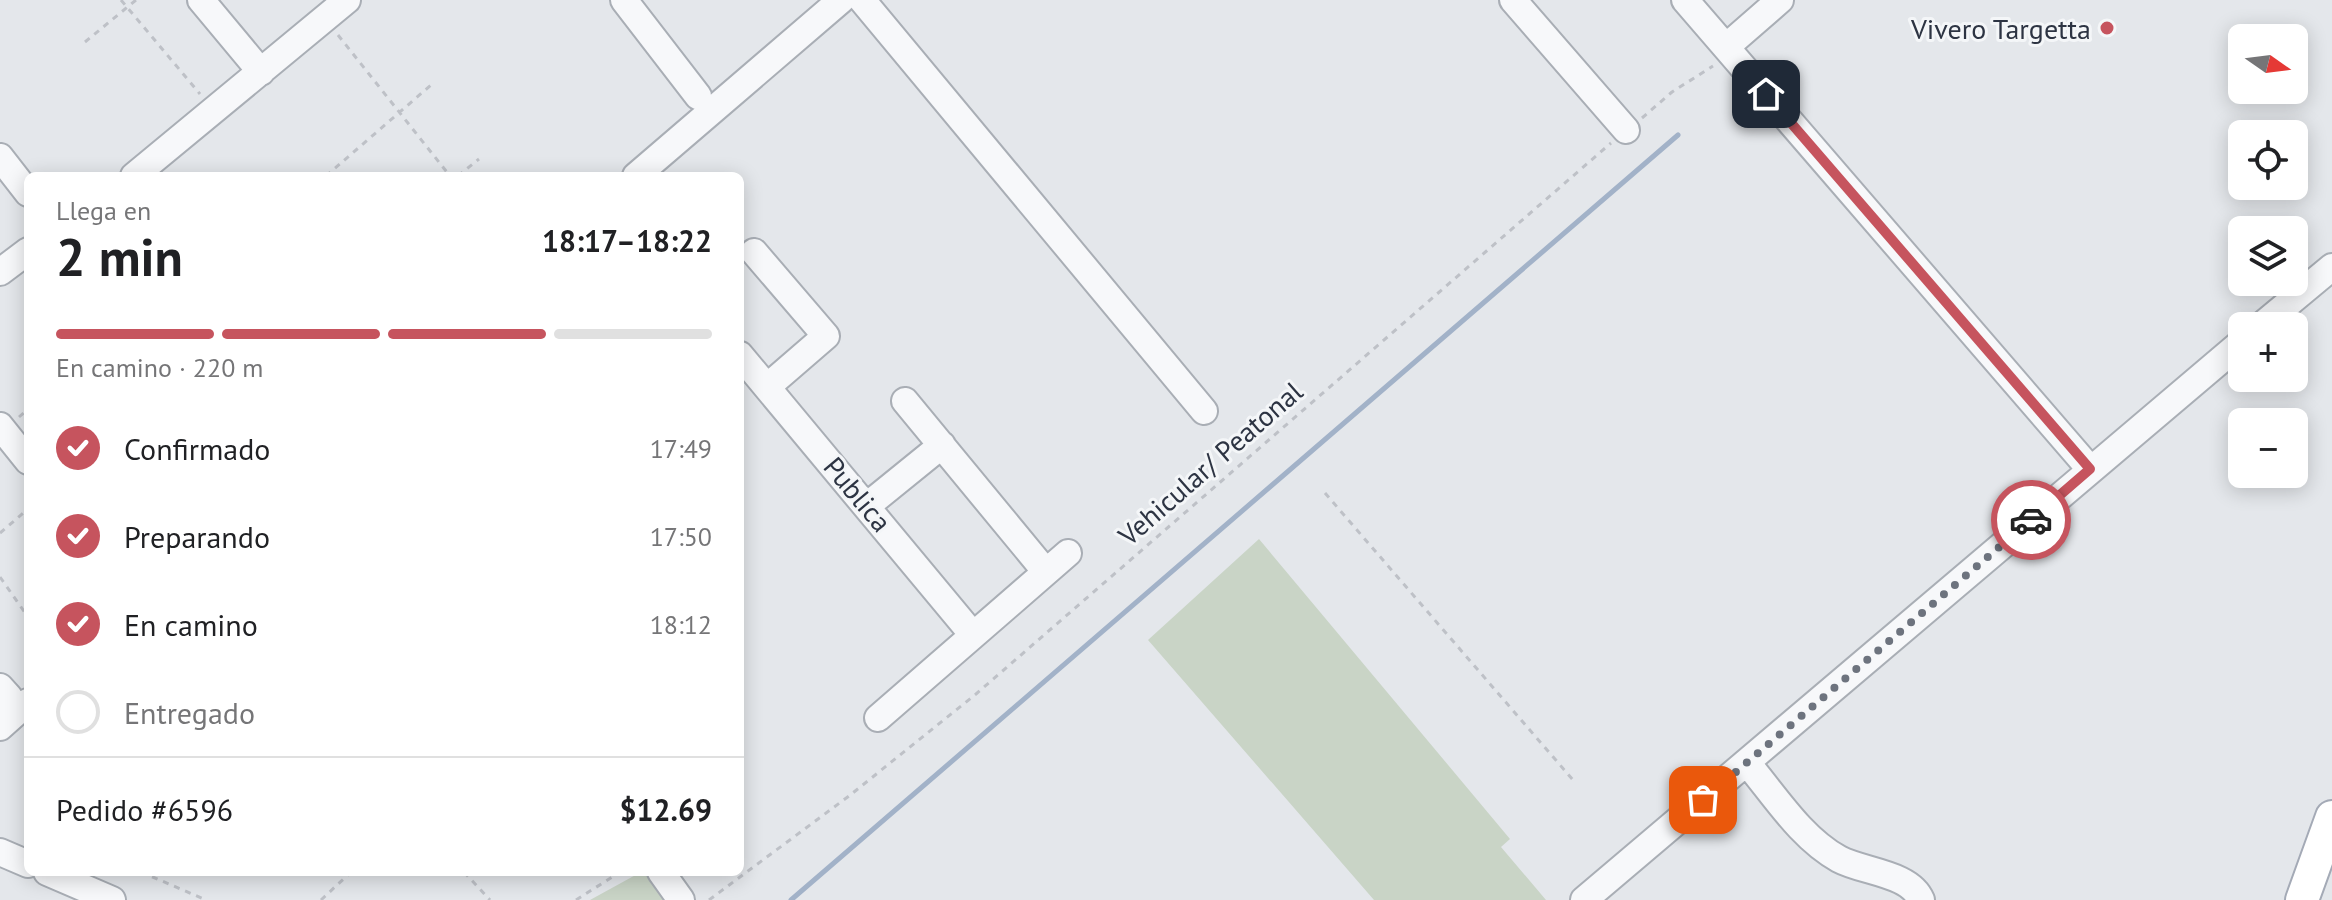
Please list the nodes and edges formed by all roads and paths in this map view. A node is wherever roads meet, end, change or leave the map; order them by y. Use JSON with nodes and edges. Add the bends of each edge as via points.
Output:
{"nodes":[{"id":1,"x":121,"y":0,"type":"edge"},
{"id":2,"x":136,"y":0,"type":"edge"},
{"id":3,"x":201,"y":0,"type":"edge"},
{"id":4,"x":347,"y":0,"type":"edge"},
{"id":5,"x":624,"y":0,"type":"edge"},
{"id":6,"x":841,"y":0,"type":"edge"},
{"id":7,"x":862,"y":0,"type":"edge"},
{"id":8,"x":1513,"y":0,"type":"edge"},
{"id":9,"x":1685,"y":0,"type":"edge"},
{"id":10,"x":1780,"y":0,"type":"edge"},
{"id":11,"x":127,"y":7,"type":"junction"},
{"id":12,"x":325,"y":19,"type":"junction"},
{"id":13,"x":85,"y":42,"type":"dead end"},
{"id":14,"x":1726,"y":47,"type":"junction"},
{"id":15,"x":261,"y":72,"type":"junction"},
{"id":16,"x":431,"y":85,"type":"dead end"},
{"id":17,"x":698,"y":96,"type":"dead end"},
{"id":18,"x":215,"y":112,"type":"junction"},
{"id":19,"x":400,"y":112,"type":"junction"},
{"id":20,"x":1626,"y":130,"type":"junction"},
{"id":21,"x":0,"y":157,"type":"edge"},
{"id":22,"x":479,"y":159,"type":"dead end"},
{"id":23,"x":139,"y":172,"type":"edge"},
{"id":24,"x":331,"y":172,"type":"edge"},
{"id":25,"x":447,"y":172,"type":"edge"},
{"id":26,"x":463,"y":172,"type":"edge"},
{"id":27,"x":641,"y":172,"type":"edge"},
{"id":28,"x":24,"y":188,"type":"edge"},
{"id":29,"x":754,"y":252,"type":"dead end"},
{"id":30,"x":24,"y":254,"type":"edge"},
{"id":31,"x":2332,"y":267,"type":"edge"},
{"id":32,"x":0,"y":272,"type":"edge"},
{"id":33,"x":2278,"y":312,"type":"edge"},
{"id":34,"x":2228,"y":354,"type":"edge"},
{"id":35,"x":744,"y":360,"type":"edge"},
{"id":36,"x":767,"y":387,"type":"junction"},
{"id":37,"x":905,"y":401,"type":"dead end"},
{"id":38,"x":1204,"y":411,"type":"dead end"},
{"id":39,"x":0,"y":426,"type":"edge"},
{"id":40,"x":942,"y":445,"type":"junction"},
{"id":41,"x":24,"y":456,"type":"edge"},
{"id":42,"x":2090,"y":469,"type":"junction"},
{"id":43,"x":1325,"y":493,"type":"dead end"},
{"id":44,"x":868,"y":505,"type":"junction"},
{"id":45,"x":24,"y":512,"type":"edge"},
{"id":46,"x":0,"y":533,"type":"edge"},
{"id":47,"x":1068,"y":553,"type":"dead end"},
{"id":48,"x":1046,"y":572,"type":"junction"},
{"id":49,"x":0,"y":577,"type":"edge"},
{"id":50,"x":24,"y":611,"type":"edge"},
{"id":51,"x":973,"y":635,"type":"junction"},
{"id":52,"x":0,"y":687,"type":"edge"},
{"id":53,"x":14,"y":714,"type":"edge"},
{"id":54,"x":878,"y":718,"type":"dead end"},
{"id":55,"x":1748,"y":764,"type":"junction"},
{"id":56,"x":1573,"y":780,"type":"dead end"},
{"id":57,"x":2332,"y":817,"type":"edge"},
{"id":58,"x":0,"y":852,"type":"edge"},
{"id":59,"x":24,"y":862,"type":"edge"},
{"id":60,"x":744,"y":874,"type":"edge"},
{"id":61,"x":56,"y":876,"type":"edge"},
{"id":62,"x":150,"y":876,"type":"edge"},
{"id":63,"x":347,"y":876,"type":"edge"},
{"id":64,"x":468,"y":876,"type":"edge"},
{"id":65,"x":614,"y":876,"type":"edge"},
{"id":66,"x":664,"y":876,"type":"edge"},
{"id":67,"x":741,"y":876,"type":"edge"},
{"id":68,"x":112,"y":900,"type":"edge"},
{"id":69,"x":206,"y":900,"type":"edge"},
{"id":70,"x":321,"y":900,"type":"edge"},
{"id":71,"x":490,"y":900,"type":"edge"},
{"id":72,"x":576,"y":900,"type":"edge"},
{"id":73,"x":681,"y":900,"type":"edge"},
{"id":74,"x":709,"y":900,"type":"edge"},
{"id":75,"x":1584,"y":900,"type":"edge"},
{"id":76,"x":1921,"y":900,"type":"edge"},
{"id":77,"x":2302,"y":900,"type":"edge"}],
"edges":[{"from":1,"to":11,"type":"path"},
{"from":2,"to":11,"type":"path"},
{"from":3,"to":15,"type":"street"},
{"from":4,"to":12,"type":"street"},
{"from":5,"to":17,"type":"street"},
{"from":6,"to":27,"type":"street"},
{"from":7,"to":38,"type":"street"},
{"from":8,"to":20,"type":"street"},
{"from":9,"to":14,"type":"street"},
{"from":10,"to":14,"type":"street"},
{"from":11,"to":13,"type":"path"},
{"from":11,"to":18,"type":"path"},
{"from":12,"to":15,"type":"street"},
{"from":12,"to":19,"type":"path"},
{"from":14,"to":20,"type":"path","name":"Vehicular/ Peatonal","via":[[1719,62]]},
{"from":14,"to":42,"type":"street"},
{"from":15,"to":18,"type":"street"},
{"from":16,"to":19,"type":"path"},
{"from":18,"to":23,"type":"street"},
{"from":19,"to":24,"type":"path"},
{"from":19,"to":25,"type":"path"},
{"from":20,"to":60,"type":"path","name":"Vehicular/ Peatonal","via":[[976,694]]},
{"from":21,"to":28,"type":"street"},
{"from":22,"to":26,"type":"path"},
{"from":29,"to":36,"type":"street","via":[[826,336]]},
{"from":30,"to":32,"type":"street"},
{"from":31,"to":33,"type":"street"},
{"from":34,"to":42,"type":"street"},
{"from":35,"to":36,"type":"street","name":"Publica"},
{"from":36,"to":44,"type":"street","name":"Publica"},
{"from":37,"to":40,"type":"street"},
{"from":39,"to":41,"type":"street"},
{"from":40,"to":44,"type":"street"},
{"from":40,"to":48,"type":"street"},
{"from":42,"to":55,"type":"street"},
{"from":43,"to":56,"type":"path"},
{"from":44,"to":51,"type":"street","name":"Publica"},
{"from":45,"to":46,"type":"path"},
{"from":47,"to":48,"type":"street"},
{"from":48,"to":51,"type":"street"},
{"from":49,"to":50,"type":"path"},
{"from":51,"to":54,"type":"street"},
{"from":52,"to":53,"type":"street"},
{"from":55,"to":75,"type":"street"},
{"from":55,"to":76,"type":"street","via":[[1824,850],[1910,885]]},
{"from":57,"to":77,"type":"main road"},
{"from":58,"to":59,"type":"street"},
{"from":61,"to":68,"type":"street"},
{"from":62,"to":69,"type":"path"},
{"from":63,"to":70,"type":"path"},
{"from":64,"to":71,"type":"path"},
{"from":65,"to":72,"type":"path"},
{"from":66,"to":73,"type":"street"},
{"from":67,"to":74,"type":"path","name":"Vehicular/ Peatonal"}]}
